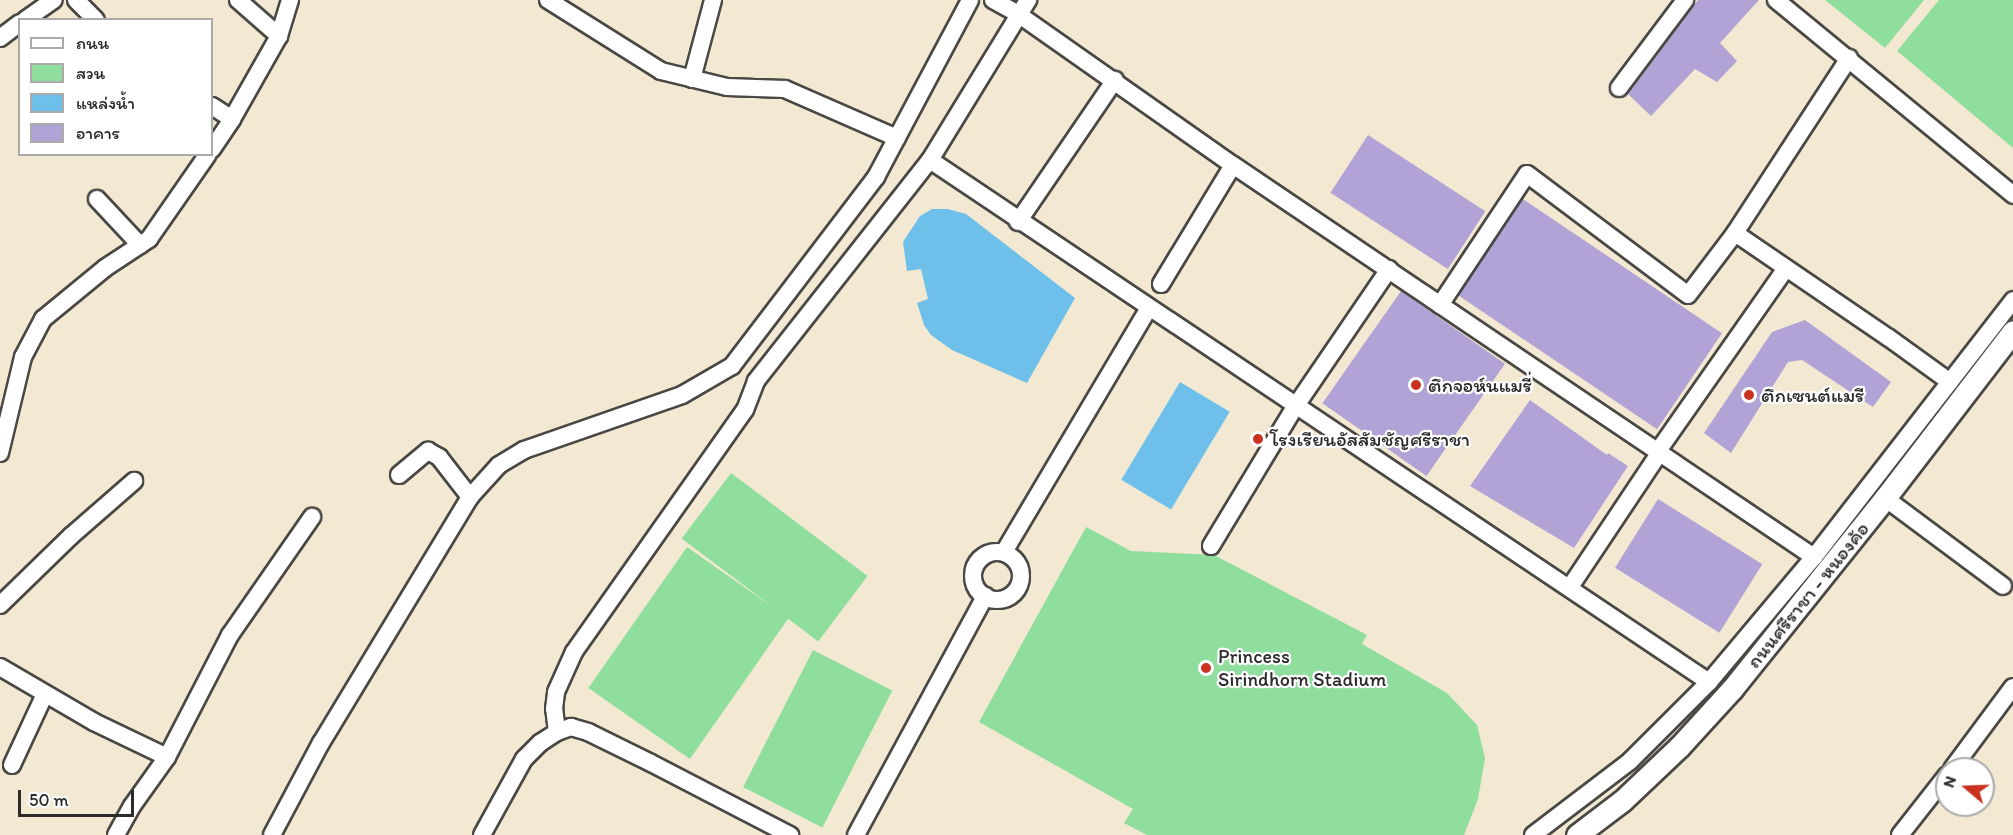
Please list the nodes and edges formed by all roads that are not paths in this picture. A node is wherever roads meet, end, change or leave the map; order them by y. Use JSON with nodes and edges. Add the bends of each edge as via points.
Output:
{"nodes":[{"id":1,"x":54,"y":0,"type":"edge"},
{"id":2,"x":76,"y":0,"type":"edge"},
{"id":3,"x":238,"y":0,"type":"edge"},
{"id":4,"x":290,"y":0,"type":"edge"},
{"id":5,"x":548,"y":0,"type":"edge"},
{"id":6,"x":712,"y":0,"type":"edge"},
{"id":7,"x":970,"y":0,"type":"edge"},
{"id":8,"x":993,"y":0,"type":"edge"},
{"id":9,"x":1028,"y":0,"type":"edge"},
{"id":10,"x":1684,"y":0,"type":"edge"},
{"id":11,"x":1776,"y":0,"type":"edge"},
{"id":12,"x":1018,"y":14,"type":"junction"},
{"id":13,"x":28,"y":18,"type":"edge"},
{"id":14,"x":94,"y":18,"type":"edge"},
{"id":15,"x":18,"y":24,"type":"edge"},
{"id":16,"x":279,"y":36,"type":"junction"},
{"id":17,"x":0,"y":38,"type":"edge"},
{"id":18,"x":1849,"y":58,"type":"junction"},
{"id":19,"x":692,"y":79,"type":"junction"},
{"id":20,"x":1115,"y":80,"type":"junction"},
{"id":21,"x":1619,"y":88,"type":"dead end"},
{"id":22,"x":213,"y":107,"type":"edge"},
{"id":23,"x":232,"y":119,"type":"junction"},
{"id":24,"x":897,"y":138,"type":"junction"},
{"id":25,"x":213,"y":148,"type":"edge"},
{"id":26,"x":206,"y":156,"type":"edge"},
{"id":27,"x":930,"y":160,"type":"junction"},
{"id":28,"x":1233,"y":165,"type":"junction"},
{"id":29,"x":2013,"y":195,"type":"edge"},
{"id":30,"x":97,"y":199,"type":"dead end"},
{"id":31,"x":1018,"y":222,"type":"junction"},
{"id":32,"x":1735,"y":233,"type":"junction"},
{"id":33,"x":140,"y":245,"type":"junction"},
{"id":34,"x":1786,"y":267,"type":"junction"},
{"id":35,"x":1389,"y":269,"type":"junction"},
{"id":36,"x":1161,"y":284,"type":"dead end"},
{"id":37,"x":2013,"y":300,"type":"edge"},
{"id":38,"x":1440,"y":305,"type":"junction"},
{"id":39,"x":1148,"y":309,"type":"junction"},
{"id":40,"x":2013,"y":331,"type":"edge"},
{"id":41,"x":1950,"y":382,"type":"junction"},
{"id":42,"x":1295,"y":407,"type":"junction"},
{"id":43,"x":1659,"y":451,"type":"junction"},
{"id":44,"x":0,"y":453,"type":"edge"},
{"id":45,"x":399,"y":475,"type":"dead end"},
{"id":46,"x":134,"y":480,"type":"dead end"},
{"id":47,"x":470,"y":497,"type":"junction"},
{"id":48,"x":1885,"y":498,"type":"junction"},
{"id":49,"x":312,"y":517,"type":"dead end"},
{"id":50,"x":1210,"y":546,"type":"dead end"},
{"id":51,"x":1004,"y":552,"type":"junction"},
{"id":52,"x":1814,"y":557,"type":"junction"},
{"id":53,"x":1570,"y":586,"type":"junction"},
{"id":54,"x":2003,"y":586,"type":"dead end"},
{"id":55,"x":985,"y":596,"type":"junction"},
{"id":56,"x":0,"y":605,"type":"edge"},
{"id":57,"x":0,"y":668,"type":"edge"},
{"id":58,"x":1709,"y":682,"type":"junction"},
{"id":59,"x":2013,"y":687,"type":"edge"},
{"id":60,"x":45,"y":694,"type":"junction"},
{"id":61,"x":557,"y":732,"type":"junction"},
{"id":62,"x":167,"y":757,"type":"junction"},
{"id":63,"x":1961,"y":757,"type":"edge"},
{"id":64,"x":12,"y":765,"type":"dead end"},
{"id":65,"x":1935,"y":790,"type":"edge"},
{"id":66,"x":758,"y":828,"type":"edge"},
{"id":67,"x":116,"y":835,"type":"edge"},
{"id":68,"x":272,"y":835,"type":"edge"},
{"id":69,"x":482,"y":835,"type":"edge"},
{"id":70,"x":790,"y":835,"type":"edge"},
{"id":71,"x":856,"y":835,"type":"edge"},
{"id":72,"x":1533,"y":835,"type":"edge"},
{"id":73,"x":1576,"y":835,"type":"edge"},
{"id":74,"x":1900,"y":835,"type":"edge"}],
"edges":[{"from":1,"to":13,"type":"street"},
{"from":2,"to":14,"type":"street"},
{"from":3,"to":16,"type":"street"},
{"from":4,"to":16,"type":"street"},
{"from":5,"to":19,"type":"street","via":[[661,71]]},
{"from":6,"to":19,"type":"street"},
{"from":7,"to":24,"type":"street"},
{"from":8,"to":12,"type":"street"},
{"from":9,"to":12,"type":"street"},
{"from":10,"to":21,"type":"street"},
{"from":11,"to":18,"type":"street"},
{"from":12,"to":20,"type":"street"},
{"from":12,"to":27,"type":"street"},
{"from":15,"to":17,"type":"street"},
{"from":16,"to":23,"type":"street"},
{"from":18,"to":29,"type":"street"},
{"from":18,"to":32,"type":"street"},
{"from":19,"to":24,"type":"street","via":[[727,87],[785,89]]},
{"from":20,"to":28,"type":"street"},
{"from":20,"to":31,"type":"street"},
{"from":22,"to":23,"type":"street"},
{"from":23,"to":25,"type":"street"},
{"from":24,"to":47,"type":"street","via":[[876,177],[732,366],[682,395],[524,450],[499,465]]},
{"from":26,"to":33,"type":"street","via":[[149,239]]},
{"from":27,"to":31,"type":"street"},
{"from":27,"to":61,"type":"street","via":[[756,381],[745,410],[574,652],[556,692]]},
{"from":28,"to":35,"type":"street"},
{"from":28,"to":36,"type":"street"},
{"from":30,"to":33,"type":"street"},
{"from":31,"to":39,"type":"street"},
{"from":32,"to":34,"type":"street"},
{"from":32,"to":38,"type":"street","via":[[1688,295],[1527,174]]},
{"from":33,"to":44,"type":"street","via":[[105,268],[44,319],[23,357]]},
{"from":34,"to":41,"type":"street"},
{"from":34,"to":43,"type":"street"},
{"from":35,"to":38,"type":"street"},
{"from":35,"to":42,"type":"street"},
{"from":37,"to":41,"type":"street"},
{"from":38,"to":43,"type":"street"},
{"from":39,"to":42,"type":"street"},
{"from":39,"to":51,"type":"street"},
{"from":40,"to":48,"type":"main road","name":"ถนนศรีราชา - หนองค้อ"},
{"from":41,"to":52,"type":"street"},
{"from":42,"to":50,"type":"street"},
{"from":42,"to":53,"type":"street"},
{"from":43,"to":52,"type":"street"},
{"from":43,"to":53,"type":"street"},
{"from":45,"to":47,"type":"street","via":[[428,451],[439,457]]},
{"from":46,"to":56,"type":"street"},
{"from":47,"to":68,"type":"street","via":[[321,743]]},
{"from":48,"to":54,"type":"street"},
{"from":48,"to":73,"type":"main road","name":"ถนนศรีราชา - หนองค้อ","via":[[1732,689],[1679,747],[1622,801]]},
{"from":49,"to":62,"type":"street","via":[[230,635]]},
{"from":51,"to":55,"type":"street","via":[[989,553],[977,563],[975,585]]},
{"from":51,"to":55,"type":"street","via":[[1017,561],[1019,585],[1001,600]]},
{"from":52,"to":58,"type":"street"},
{"from":53,"to":58,"type":"street"},
{"from":55,"to":71,"type":"street"},
{"from":57,"to":60,"type":"street"},
{"from":58,"to":72,"type":"street","via":[[1630,761]]},
{"from":59,"to":63,"type":"street"},
{"from":60,"to":62,"type":"street"},
{"from":60,"to":64,"type":"street"},
{"from":61,"to":66,"type":"street","via":[[572,727],[588,732]]},
{"from":61,"to":69,"type":"street","via":[[524,759]]},
{"from":62,"to":67,"type":"street"},
{"from":65,"to":74,"type":"street"},
{"from":66,"to":70,"type":"street"}]}
